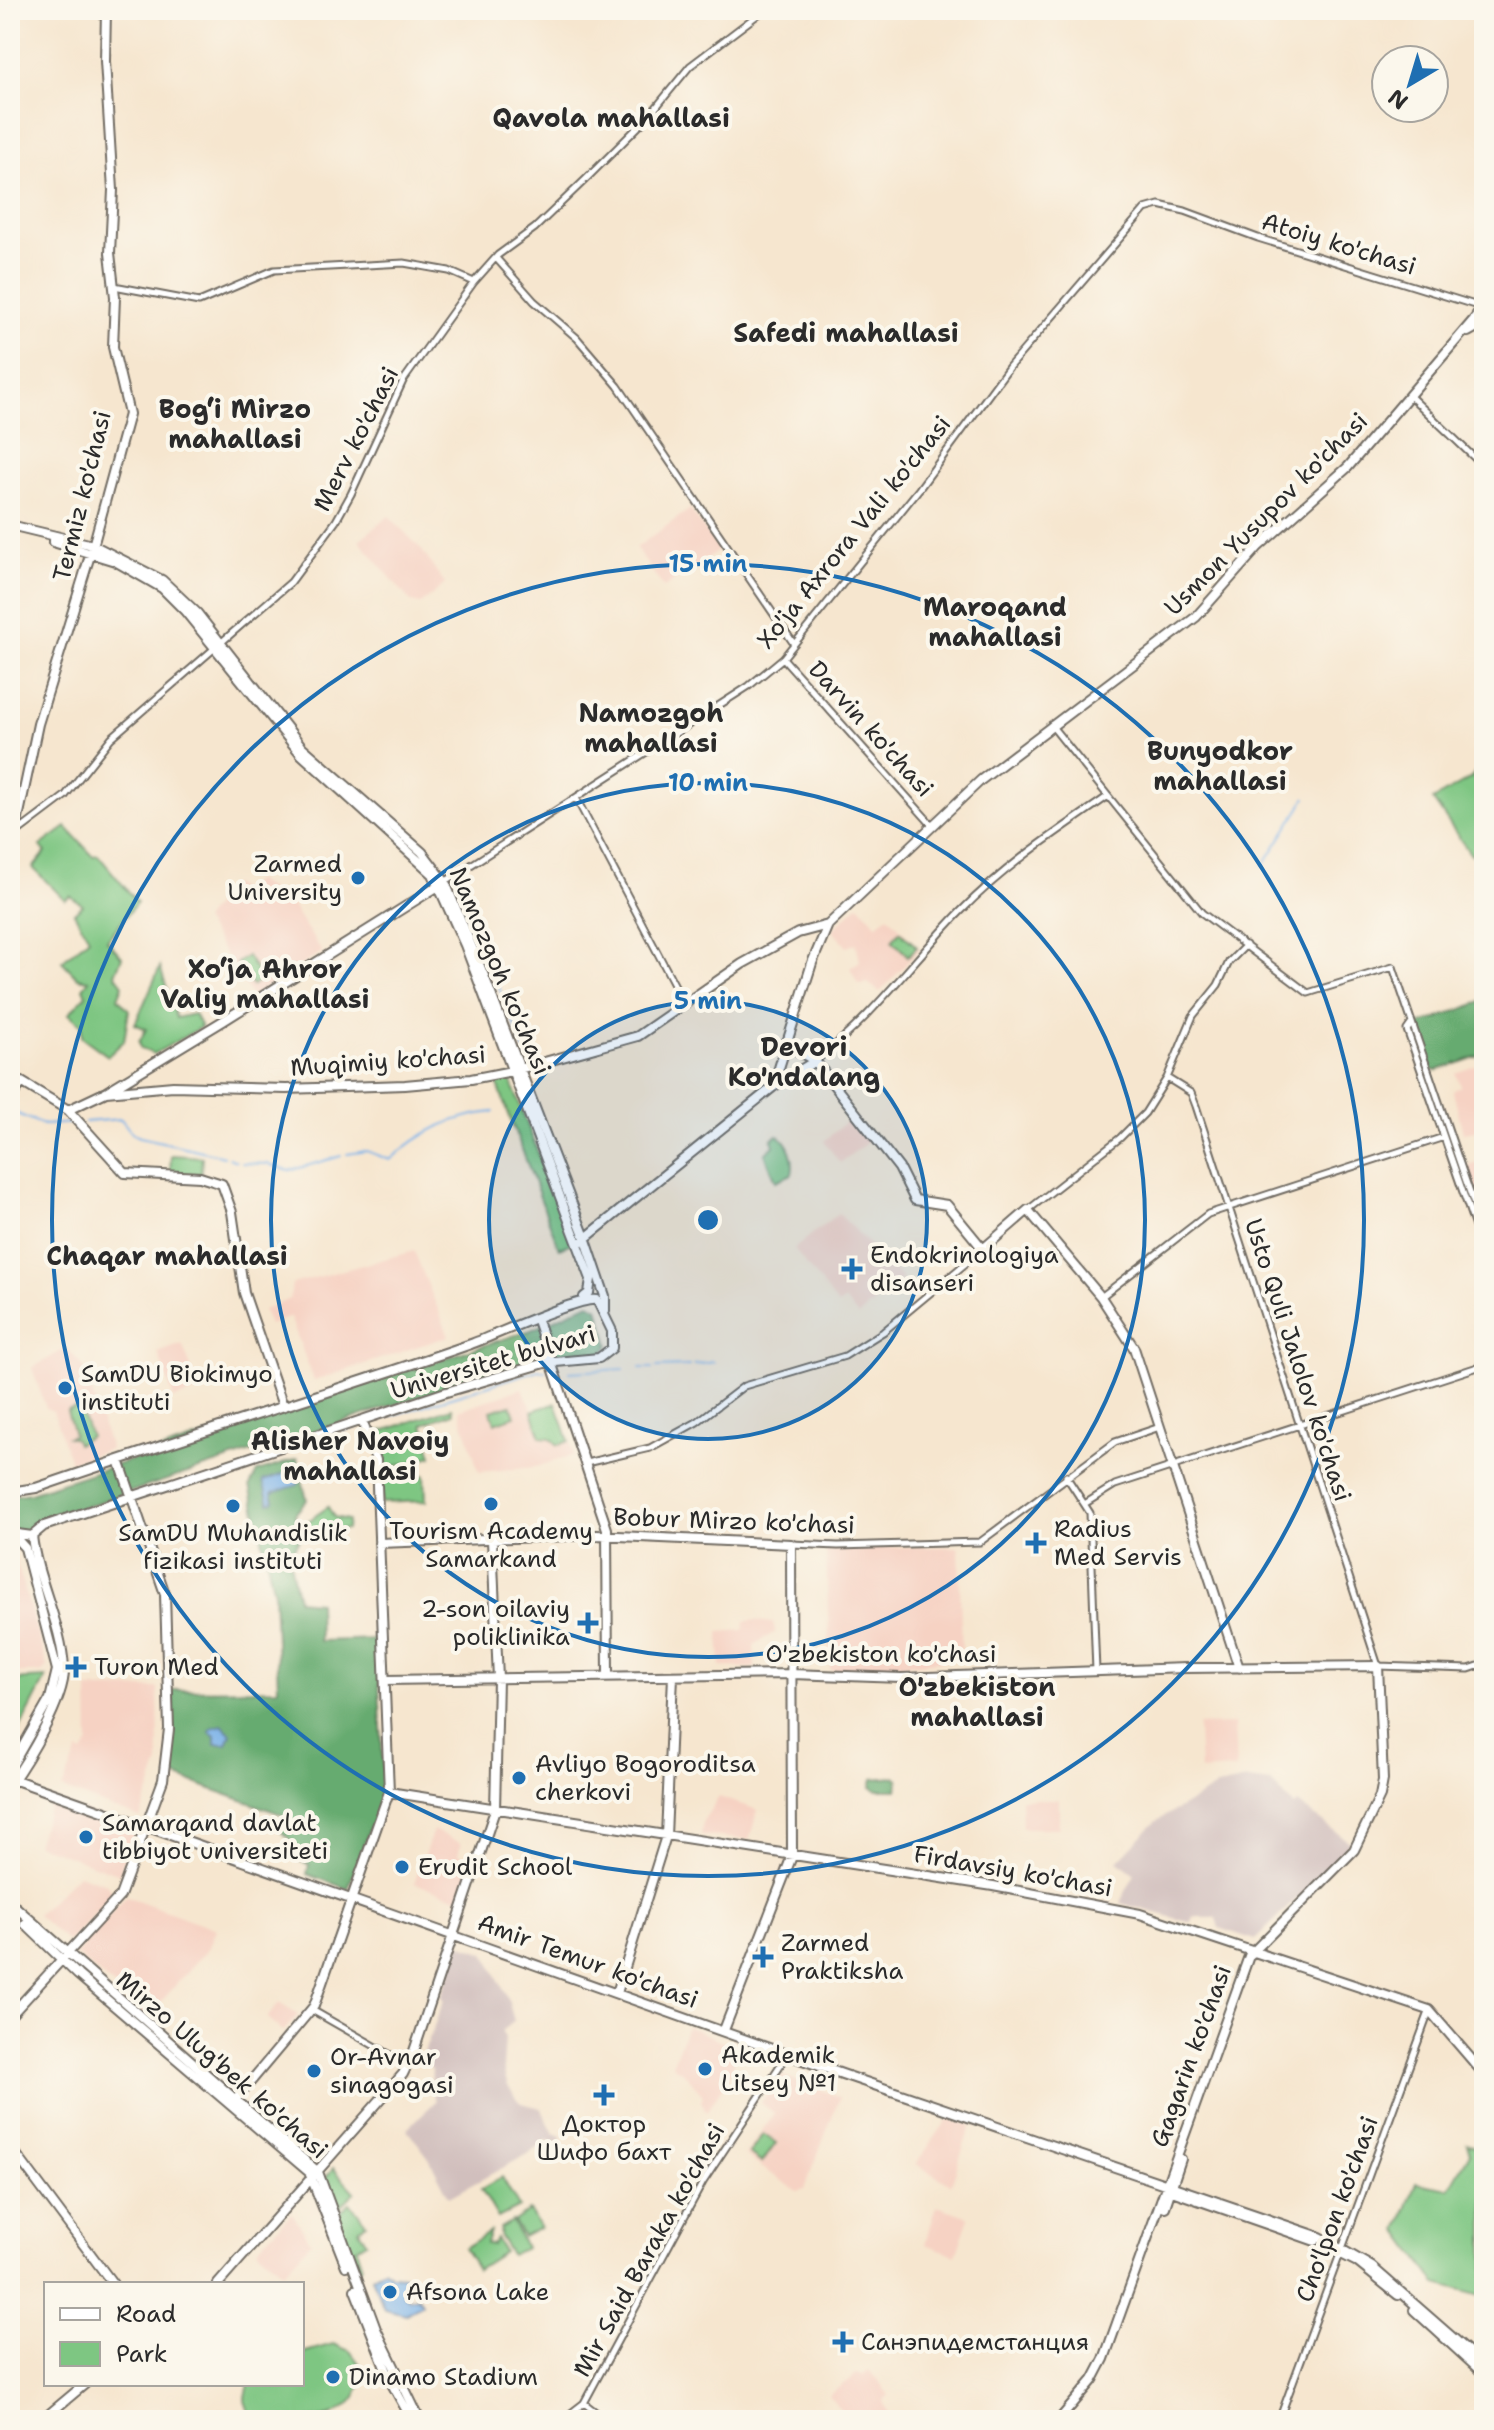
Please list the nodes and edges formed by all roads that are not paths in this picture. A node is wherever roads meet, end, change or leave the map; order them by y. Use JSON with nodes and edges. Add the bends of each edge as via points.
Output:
{"nodes":[{"id":1,"x":106,"y":10,"type":"edge"},
{"id":2,"x":764,"y":10,"type":"edge"},
{"id":3,"x":1208,"y":218,"type":"joint"},
{"id":4,"x":496,"y":258,"type":"junction"},
{"id":5,"x":474,"y":282,"type":"junction"},
{"id":6,"x":114,"y":286,"type":"junction"},
{"id":7,"x":1481,"y":313,"type":"edge"},
{"id":8,"x":1410,"y":395,"type":"junction"},
{"id":9,"x":1484,"y":467,"type":"edge"},
{"id":10,"x":10,"y":528,"type":"edge"},
{"id":11,"x":92,"y":548,"type":"junction"},
{"id":12,"x":794,"y":644,"type":"junction"},
{"id":13,"x":218,"y":645,"type":"junction"},
{"id":14,"x":783,"y":658,"type":"junction"},
{"id":15,"x":1051,"y":725,"type":"junction"},
{"id":16,"x":579,"y":796,"type":"junction"},
{"id":17,"x":1107,"y":797,"type":"junction"},
{"id":18,"x":932,"y":825,"type":"junction"},
{"id":19,"x":13,"y":837,"type":"edge"},
{"id":20,"x":442,"y":884,"type":"junction"},
{"id":21,"x":828,"y":925,"type":"junction"},
{"id":22,"x":1246,"y":945,"type":"junction"},
{"id":23,"x":684,"y":1003,"type":"junction"},
{"id":24,"x":1413,"y":1023,"type":"junction"},
{"id":25,"x":785,"y":1043,"type":"junction"},
{"id":26,"x":815,"y":1061,"type":"junction"},
{"id":27,"x":516,"y":1070,"type":"junction"},
{"id":28,"x":10,"y":1075,"type":"edge"},
{"id":29,"x":1167,"y":1078,"type":"junction"},
{"id":30,"x":21,"y":1084,"type":"junction"},
{"id":31,"x":773,"y":1087,"type":"junction"},
{"id":32,"x":106,"y":1092,"type":"junction"},
{"id":33,"x":10,"y":1098,"type":"edge"},
{"id":34,"x":68,"y":1110,"type":"junction"},
{"id":35,"x":1444,"y":1137,"type":"junction"},
{"id":36,"x":1229,"y":1209,"type":"junction"},
{"id":37,"x":1028,"y":1210,"type":"junction"},
{"id":38,"x":1484,"y":1234,"type":"edge"},
{"id":39,"x":582,"y":1242,"type":"junction"},
{"id":40,"x":983,"y":1249,"type":"junction"},
{"id":41,"x":1484,"y":1253,"type":"edge"},
{"id":42,"x":1101,"y":1297,"type":"junction"},
{"id":43,"x":580,"y":1300,"type":"junction"},
{"id":44,"x":605,"y":1311,"type":"junction"},
{"id":45,"x":537,"y":1320,"type":"junction"},
{"id":46,"x":552,"y":1361,"type":"junction"},
{"id":47,"x":1484,"y":1365,"type":"edge"},
{"id":48,"x":283,"y":1406,"type":"junction"},
{"id":49,"x":362,"y":1420,"type":"junction"},
{"id":50,"x":1300,"y":1425,"type":"junction"},
{"id":51,"x":1160,"y":1427,"type":"junction"},
{"id":52,"x":119,"y":1460,"type":"junction"},
{"id":53,"x":586,"y":1463,"type":"junction"},
{"id":54,"x":1173,"y":1467,"type":"junction"},
{"id":55,"x":1066,"y":1476,"type":"junction"},
{"id":56,"x":10,"y":1492,"type":"edge"},
{"id":57,"x":131,"y":1497,"type":"junction"},
{"id":58,"x":1086,"y":1503,"type":"junction"},
{"id":59,"x":44,"y":1526,"type":"junction"},
{"id":60,"x":11,"y":1534,"type":"edge"},
{"id":61,"x":32,"y":1536,"type":"junction"},
{"id":62,"x":607,"y":1536,"type":"junction"},
{"id":63,"x":492,"y":1540,"type":"junction"},
{"id":64,"x":379,"y":1543,"type":"junction"},
{"id":65,"x":791,"y":1544,"type":"junction"},
{"id":66,"x":34,"y":1551,"type":"junction"},
{"id":67,"x":1484,"y":1664,"type":"edge"},
{"id":68,"x":1378,"y":1666,"type":"junction"},
{"id":69,"x":1239,"y":1668,"type":"junction"},
{"id":70,"x":1096,"y":1671,"type":"junction"},
{"id":71,"x":792,"y":1674,"type":"junction"},
{"id":72,"x":498,"y":1676,"type":"junction"},
{"id":73,"x":608,"y":1676,"type":"junction"},
{"id":74,"x":673,"y":1676,"type":"junction"},
{"id":75,"x":386,"y":1682,"type":"junction"},
{"id":76,"x":10,"y":1769,"type":"edge"},
{"id":77,"x":11,"y":1781,"type":"edge"},
{"id":78,"x":389,"y":1792,"type":"junction"},
{"id":79,"x":495,"y":1810,"type":"junction"},
{"id":80,"x":145,"y":1826,"type":"junction"},
{"id":81,"x":666,"y":1836,"type":"junction"},
{"id":82,"x":792,"y":1856,"type":"junction"},
{"id":83,"x":354,"y":1898,"type":"junction"},
{"id":84,"x":10,"y":1902,"type":"edge"},
{"id":85,"x":10,"y":1910,"type":"edge"},
{"id":86,"x":454,"y":1935,"type":"junction"},
{"id":87,"x":1255,"y":1951,"type":"junction"},
{"id":88,"x":65,"y":1958,"type":"junction"},
{"id":89,"x":617,"y":1993,"type":"junction"},
{"id":90,"x":312,"y":2010,"type":"junction"},
{"id":91,"x":1429,"y":2010,"type":"junction"},
{"id":92,"x":10,"y":2016,"type":"edge"},
{"id":93,"x":724,"y":2030,"type":"junction"},
{"id":94,"x":788,"y":2053,"type":"junction"},
{"id":95,"x":409,"y":2065,"type":"junction"},
{"id":96,"x":1484,"y":2074,"type":"edge"},
{"id":97,"x":233,"y":2103,"type":"junction"},
{"id":98,"x":10,"y":2146,"type":"edge"},
{"id":99,"x":316,"y":2175,"type":"junction"},
{"id":100,"x":1169,"y":2187,"type":"junction"},
{"id":101,"x":1341,"y":2250,"type":"junction"},
{"id":102,"x":112,"y":2282,"type":"edge"},
{"id":103,"x":220,"y":2282,"type":"edge"},
{"id":104,"x":1443,"y":2333,"type":"junction"},
{"id":105,"x":1484,"y":2365,"type":"edge"},
{"id":106,"x":1484,"y":2374,"type":"edge"},
{"id":107,"x":83,"y":2386,"type":"edge"},
{"id":108,"x":584,"y":2403,"type":"junction"},
{"id":109,"x":42,"y":2419,"type":"edge"},
{"id":110,"x":412,"y":2420,"type":"edge"},
{"id":111,"x":420,"y":2420,"type":"edge"},
{"id":112,"x":562,"y":2420,"type":"edge"},
{"id":113,"x":606,"y":2420,"type":"edge"},
{"id":114,"x":1059,"y":2420,"type":"edge"},
{"id":115,"x":1065,"y":2420,"type":"edge"},
{"id":116,"x":1279,"y":2420,"type":"edge"}],
"edges":[{"from":1,"to":6,"type":"main road","name":"Termiz ko'chasi"},
{"from":2,"to":4,"type":"street","name":"Merv ko'chasi","via":[[690,66],[596,169]]},
{"from":3,"to":7,"type":"street","name":"Atoiy ko'chasi","via":[[1332,262],[1461,299]]},
{"from":3,"to":12,"type":"street","name":"Xo'ja Axrora Vali ko'chasi","via":[[1159,205],[1137,216],[1009,367]]},
{"from":4,"to":5,"type":"street","name":"Merv ko'chasi"},
{"from":4,"to":12,"type":"street","via":[[618,386]]},
{"from":5,"to":6,"type":"street","via":[[449,271],[404,263],[270,272],[199,302]]},
{"from":5,"to":13,"type":"street","name":"Merv ko'chasi","via":[[403,381],[351,494],[317,549],[291,582]]},
{"from":6,"to":11,"type":"main road","name":"Termiz ko'chasi","via":[[113,347],[129,414]]},
{"from":7,"to":8,"type":"main road","name":"Usmon Yusupov ko'chasi"},
{"from":8,"to":9,"type":"street"},
{"from":8,"to":15,"type":"main road","name":"Usmon Yusupov ko'chasi","via":[[1348,467],[1258,547],[1196,617]]},
{"from":10,"to":11,"type":"main road","name":"Namozgoh ko'chasi"},
{"from":11,"to":13,"type":"main road","name":"Namozgoh ko'chasi","via":[[162,588]]},
{"from":11,"to":19,"type":"main road","name":"Termiz ko'chasi","via":[[38,724]]},
{"from":12,"to":14,"type":"street","name":"Xo'ja Axrora Vali ko'chasi"},
{"from":13,"to":19,"type":"street","via":[[111,738],[65,796]]},
{"from":13,"to":20,"type":"main road","name":"Namozgoh ko'chasi","via":[[302,747],[422,852]]},
{"from":14,"to":16,"type":"street","name":"Xo'ja Axrora Vali ko'chasi","via":[[749,686]]},
{"from":14,"to":18,"type":"street","name":"Darvin ko'chasi"},
{"from":15,"to":17,"type":"street"},
{"from":15,"to":18,"type":"main road","name":"Usmon Yusupov ko'chasi"},
{"from":16,"to":20,"type":"street","name":"Xo'ja Axrora Vali ko'chasi"},
{"from":16,"to":23,"type":"street"},
{"from":17,"to":22,"type":"street","via":[[1205,916]]},
{"from":17,"to":26,"type":"street","via":[[1030,848],[990,883],[860,1024]]},
{"from":18,"to":21,"type":"main road","name":"Usmon Yusupov ko'chasi"},
{"from":20,"to":27,"type":"main road","name":"Namozgoh ko'chasi"},
{"from":20,"to":32,"type":"main road","name":"Xo'ja Axrora Vali ko'chasi"},
{"from":21,"to":23,"type":"main road","name":"Muqimiy ko'chasi","via":[[798,933]]},
{"from":21,"to":25,"type":"main road"},
{"from":22,"to":24,"type":"street","via":[[1308,993],[1390,965]]},
{"from":22,"to":29,"type":"street","via":[[1193,1016]]},
{"from":23,"to":27,"type":"main road","name":"Muqimiy ko'chasi","via":[[638,1036]]},
{"from":24,"to":35,"type":"street","via":[[1407,1030]]},
{"from":24,"to":38,"type":"street"},
{"from":25,"to":26,"type":"main road"},
{"from":25,"to":31,"type":"main road"},
{"from":26,"to":31,"type":"main road"},
{"from":26,"to":40,"type":"main road","via":[[899,1168],[915,1200],[947,1205]]},
{"from":27,"to":32,"type":"main road","name":"Muqimiy ko'chasi","via":[[471,1079],[336,1088],[173,1086]]},
{"from":27,"to":39,"type":"main road","name":"Namozgoh ko'chasi"},
{"from":28,"to":30,"type":"main road"},
{"from":29,"to":36,"type":"street","name":"Usto Quli Jalolov ko'chasi","via":[[1191,1093]]},
{"from":29,"to":37,"type":"street","via":[[1145,1113],[1120,1138]]},
{"from":30,"to":33,"type":"main road"},
{"from":30,"to":34,"type":"main road"},
{"from":31,"to":39,"type":"main road"},
{"from":32,"to":34,"type":"main road","name":"Xo'ja Axrora Vali ko'chasi"},
{"from":34,"to":48,"type":"main road","via":[[125,1173],[200,1177],[222,1184],[232,1212],[244,1293]]},
{"from":35,"to":36,"type":"street"},
{"from":35,"to":41,"type":"street"},
{"from":36,"to":42,"type":"street","via":[[1205,1216]]},
{"from":36,"to":50,"type":"street","name":"Usto Quli Jalolov ko'chasi"},
{"from":37,"to":40,"type":"main road"},
{"from":37,"to":42,"type":"main road"},
{"from":39,"to":43,"type":"main road","name":"Namozgoh ko'chasi","via":[[591,1279],[589,1293]]},
{"from":39,"to":44,"type":"main road","name":"Namozgoh ko'chasi","via":[[605,1296]]},
{"from":40,"to":53,"type":"street","via":[[883,1332],[845,1356],[744,1386],[697,1422],[650,1448]]},
{"from":42,"to":51,"type":"main road","via":[[1134,1348]]},
{"from":43,"to":44,"type":"main road","name":"Universitet bulvari","via":[[597,1300]]},
{"from":43,"to":45,"type":"main road","name":"Universitet bulvari"},
{"from":44,"to":46,"type":"main road","name":"Universitet bulvari","via":[[613,1340],[609,1352],[599,1358]]},
{"from":45,"to":46,"type":"main road"},
{"from":45,"to":48,"type":"main road","name":"Universitet bulvari"},
{"from":46,"to":49,"type":"main road","name":"Universitet bulvari"},
{"from":46,"to":53,"type":"main road"},
{"from":47,"to":50,"type":"street"},
{"from":48,"to":52,"type":"main road","name":"Universitet bulvari"},
{"from":49,"to":57,"type":"main road","name":"Universitet bulvari"},
{"from":49,"to":64,"type":"main road","via":[[376,1460]]},
{"from":50,"to":54,"type":"street"},
{"from":50,"to":68,"type":"street","name":"Usto Quli Jalolov ko'chasi"},
{"from":51,"to":54,"type":"main road"},
{"from":51,"to":55,"type":"street","name":"Bobur Mirzo ko'chasi","via":[[1115,1442]]},
{"from":52,"to":56,"type":"main road","name":"Universitet bulvari"},
{"from":52,"to":57,"type":"main road"},
{"from":53,"to":62,"type":"main road"},
{"from":54,"to":58,"type":"street","via":[[1115,1485]]},
{"from":54,"to":69,"type":"main road"},
{"from":55,"to":58,"type":"street"},
{"from":55,"to":65,"type":"street","name":"Bobur Mirzo ko'chasi","via":[[980,1542]]},
{"from":57,"to":59,"type":"main road","name":"Universitet bulvari"},
{"from":57,"to":80,"type":"main road","via":[[165,1594],[168,1639],[166,1761]]},
{"from":58,"to":70,"type":"street","via":[[1093,1537]]},
{"from":59,"to":61,"type":"main road"},
{"from":59,"to":66,"type":"main road"},
{"from":60,"to":61,"type":"main road"},
{"from":60,"to":76,"type":"main road","via":[[25,1548],[57,1670],[50,1699]]},
{"from":61,"to":66,"type":"main road"},
{"from":62,"to":63,"type":"main road","name":"Bobur Mirzo ko'chasi"},
{"from":62,"to":65,"type":"main road","name":"Bobur Mirzo ko'chasi"},
{"from":62,"to":73,"type":"main road"},
{"from":63,"to":64,"type":"main road","name":"Bobur Mirzo ko'chasi"},
{"from":63,"to":72,"type":"main road"},
{"from":64,"to":75,"type":"main road"},
{"from":65,"to":71,"type":"main road"},
{"from":66,"to":77,"type":"main road","via":[[62,1652],[64,1679]]},
{"from":67,"to":68,"type":"street","via":[[1469,1669]]},
{"from":68,"to":69,"type":"main road","name":"O'zbekiston ko'chasi"},
{"from":68,"to":87,"type":"main road","name":"Gagarin ko'chasi","via":[[1383,1780],[1363,1836]]},
{"from":69,"to":70,"type":"main road","name":"O'zbekiston ko'chasi"},
{"from":70,"to":71,"type":"main road","name":"O'zbekiston ko'chasi","via":[[901,1678]]},
{"from":71,"to":74,"type":"main road","name":"O'zbekiston ko'chasi"},
{"from":71,"to":82,"type":"main road"},
{"from":72,"to":73,"type":"main road","name":"O'zbekiston ko'chasi"},
{"from":72,"to":75,"type":"main road","name":"O'zbekiston ko'chasi"},
{"from":72,"to":79,"type":"main road"},
{"from":73,"to":74,"type":"main road","name":"O'zbekiston ko'chasi"},
{"from":74,"to":81,"type":"main road"},
{"from":75,"to":78,"type":"main road"},
{"from":77,"to":80,"type":"main road","name":"Amir Temur ko'chasi"},
{"from":78,"to":79,"type":"main road"},
{"from":78,"to":83,"type":"main road"},
{"from":79,"to":81,"type":"main road","name":"Firdavsiy ko'chasi"},
{"from":79,"to":86,"type":"main road"},
{"from":80,"to":83,"type":"main road","name":"Amir Temur ko'chasi"},
{"from":80,"to":88,"type":"main road","via":[[120,1896]]},
{"from":81,"to":82,"type":"main road","name":"Firdavsiy ko'chasi"},
{"from":81,"to":89,"type":"main road"},
{"from":82,"to":87,"type":"main road","name":"Firdavsiy ko'chasi","via":[[1092,1904]]},
{"from":82,"to":93,"type":"main road"},
{"from":83,"to":86,"type":"main road","name":"Amir Temur ko'chasi"},
{"from":83,"to":90,"type":"main road"},
{"from":84,"to":88,"type":"main road","name":"Mirzo Ulug'bek ko'chasi"},
{"from":85,"to":88,"type":"main road","name":"Mirzo Ulug'bek ko'chasi"},
{"from":86,"to":89,"type":"main road","name":"Amir Temur ko'chasi"},
{"from":86,"to":95,"type":"main road"},
{"from":87,"to":91,"type":"main road","name":"Firdavsiy ko'chasi"},
{"from":87,"to":100,"type":"main road","name":"Gagarin ko'chasi","via":[[1233,1994]]},
{"from":88,"to":92,"type":"main road"},
{"from":88,"to":97,"type":"main road","name":"Mirzo Ulug'bek ko'chasi"},
{"from":89,"to":93,"type":"main road","name":"Amir Temur ko'chasi"},
{"from":90,"to":95,"type":"street"},
{"from":90,"to":97,"type":"main road"},
{"from":91,"to":96,"type":"main road"},
{"from":91,"to":101,"type":"street","name":"Cho'lpon ko'chasi"},
{"from":93,"to":94,"type":"main road","name":"Amir Temur ko'chasi"},
{"from":94,"to":100,"type":"main road","name":"Amir Temur ko'chasi"},
{"from":94,"to":108,"type":"street","name":"Mir Said Baraka ko'chasi","via":[[703,2182]]},
{"from":95,"to":99,"type":"main road"},
{"from":97,"to":99,"type":"main road","name":"Mirzo Ulug'bek ko'chasi"},
{"from":98,"to":102,"type":"main road"},
{"from":99,"to":103,"type":"main road"},
{"from":99,"to":110,"type":"main road","name":"Mirzo Ulug'bek ko'chasi","via":[[391,2382]]},
{"from":99,"to":111,"type":"main road","name":"Mirzo Ulug'bek ko'chasi","via":[[376,2329]]},
{"from":100,"to":101,"type":"main road","name":"Amir Temur ko'chasi"},
{"from":100,"to":114,"type":"main road","name":"Gagarin ko'chasi","via":[[1104,2359]]},
{"from":100,"to":115,"type":"main road","name":"Gagarin ko'chasi","via":[[1108,2361],[1097,2383]]},
{"from":101,"to":104,"type":"main road","name":"Amir Temur ko'chasi","via":[[1388,2279]]},
{"from":101,"to":116,"type":"street","name":"Cho'lpon ko'chasi"},
{"from":104,"to":105,"type":"main road","name":"Amir Temur ko'chasi"},
{"from":104,"to":106,"type":"main road","name":"Amir Temur ko'chasi"},
{"from":107,"to":109,"type":"main road"},
{"from":108,"to":112,"type":"street","name":"Mir Said Baraka ko'chasi"},
{"from":108,"to":113,"type":"street"}]}
